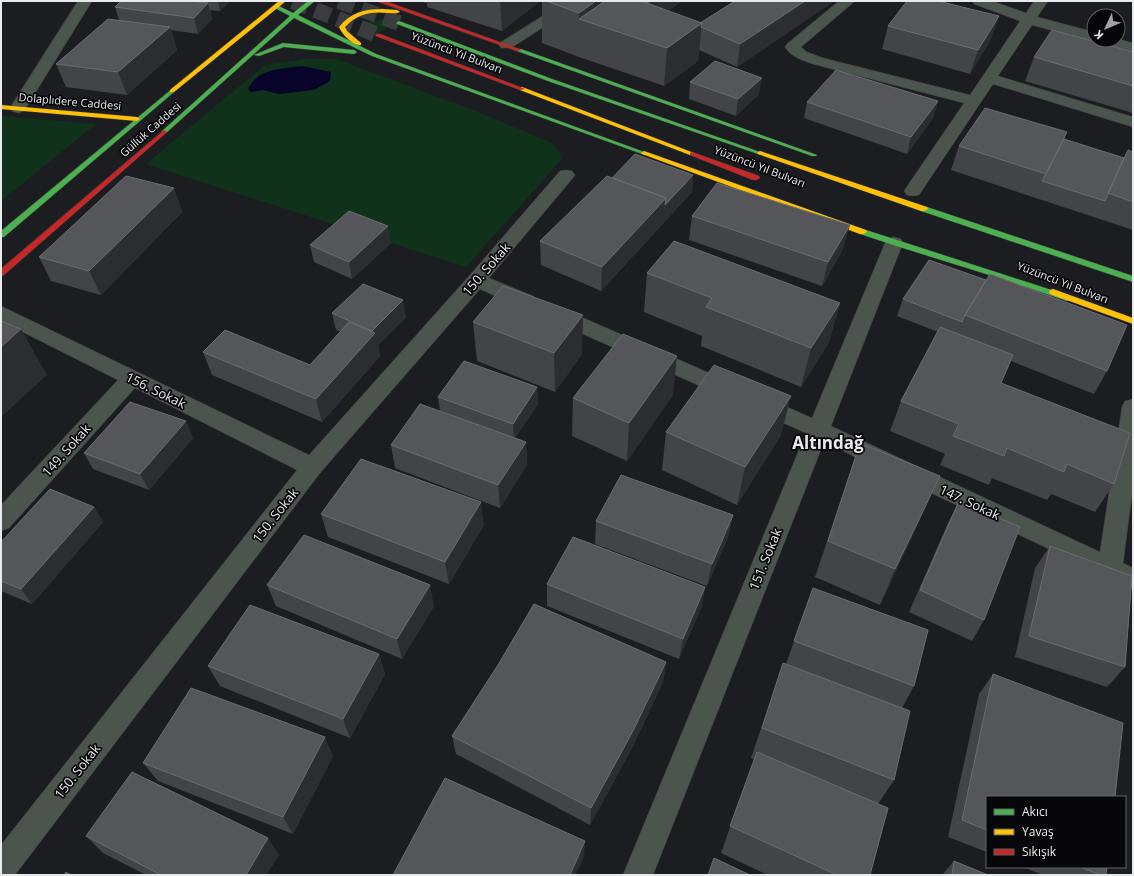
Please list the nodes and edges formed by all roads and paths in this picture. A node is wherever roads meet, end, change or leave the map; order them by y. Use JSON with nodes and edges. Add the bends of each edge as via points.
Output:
{"nodes":[{"id":1,"x":85,"y":1,"type":"edge"},
{"id":2,"x":323,"y":1,"type":"edge"},
{"id":3,"x":379,"y":1,"type":"edge"},
{"id":4,"x":577,"y":1,"type":"edge"},
{"id":5,"x":848,"y":1,"type":"edge"},
{"id":6,"x":979,"y":1,"type":"edge"},
{"id":7,"x":1041,"y":1,"type":"edge"},
{"id":8,"x":312,"y":2,"type":"edge"},
{"id":9,"x":363,"y":2,"type":"dead end"},
{"id":10,"x":280,"y":4,"type":"edge"},
{"id":11,"x":400,"y":8,"type":"junction"},
{"id":12,"x":258,"y":9,"type":"dead end"},
{"id":13,"x":295,"y":14,"type":"junction"},
{"id":14,"x":419,"y":14,"type":"junction"},
{"id":15,"x":1028,"y":19,"type":"junction"},
{"id":16,"x":256,"y":23,"type":"junction"},
{"id":17,"x":399,"y":23,"type":"tunnel mouth"},
{"id":18,"x":378,"y":35,"type":"tunnel mouth"},
{"id":19,"x":1086,"y":35,"type":"edge"},
{"id":20,"x":506,"y":45,"type":"junction"},
{"id":21,"x":374,"y":55,"type":"junction"},
{"id":22,"x":243,"y":61,"type":"junction"},
{"id":23,"x":989,"y":78,"type":"junction"},
{"id":24,"x":1,"y":107,"type":"edge"},
{"id":25,"x":18,"y":108,"type":"junction"},
{"id":26,"x":975,"y":108,"type":"junction"},
{"id":27,"x":137,"y":119,"type":"junction"},
{"id":28,"x":1133,"y":122,"type":"edge"},
{"id":29,"x":824,"y":159,"type":"dead end"},
{"id":30,"x":566,"y":175,"type":"dead end"},
{"id":31,"x":765,"y":181,"type":"dead end"},
{"id":32,"x":913,"y":191,"type":"dead end"},
{"id":33,"x":971,"y":215,"type":"dead end"},
{"id":34,"x":1,"y":235,"type":"edge"},
{"id":35,"x":894,"y":243,"type":"junction"},
{"id":36,"x":927,"y":243,"type":"dead end"},
{"id":37,"x":1087,"y":262,"type":"junction"},
{"id":38,"x":1,"y":273,"type":"edge"},
{"id":39,"x":1133,"y":279,"type":"edge"},
{"id":40,"x":477,"y":280,"type":"junction"},
{"id":41,"x":1067,"y":298,"type":"junction"},
{"id":42,"x":1,"y":313,"type":"edge"},
{"id":43,"x":1133,"y":321,"type":"edge"},
{"id":44,"x":132,"y":378,"type":"junction"},
{"id":45,"x":1133,"y":406,"type":"edge"},
{"id":46,"x":817,"y":430,"type":"junction"},
{"id":47,"x":312,"y":467,"type":"junction"},
{"id":48,"x":1,"y":521,"type":"edge"},
{"id":49,"x":1110,"y":568,"type":"junction"},
{"id":50,"x":1133,"y":579,"type":"edge"},
{"id":51,"x":1,"y":869,"type":"edge"},
{"id":52,"x":638,"y":875,"type":"edge"}],
"edges":[{"from":1,"to":25,"type":"street"},
{"from":2,"to":8,"type":"main road"},
{"from":3,"to":11,"type":"main road"},
{"from":4,"to":20,"type":"street"},
{"from":5,"to":26,"type":"street","via":[[792,47],[802,55],[818,61]]},
{"from":6,"to":15,"type":"street"},
{"from":7,"to":15,"type":"street"},
{"from":8,"to":10,"type":"main road"},
{"from":8,"to":13,"type":"main road","name":"Güllük Caddesi"},
{"from":9,"to":11,"type":"main road"},
{"from":10,"to":13,"type":"main road"},
{"from":10,"to":16,"type":"main road","name":"Güllük Caddesi"},
{"from":11,"to":14,"type":"main road"},
{"from":12,"to":16,"type":"main road"},
{"from":13,"to":21,"type":"main road"},
{"from":13,"to":22,"type":"main road","name":"Güllük Caddesi"},
{"from":14,"to":20,"type":"main road"},
{"from":14,"to":21,"type":"main road","via":[[373,10],[347,19],[342,27],[344,32]]},
{"from":15,"to":19,"type":"street"},
{"from":15,"to":23,"type":"street"},
{"from":16,"to":27,"type":"main road","name":"Güllük Caddesi"},
{"from":17,"to":37,"type":"main road","name":"Yüzüncü Yıl Bulvarı","via":[[550,80],[894,199]]},
{"from":18,"to":31,"type":"main road","name":"Yüzüncü Yıl Bulvarı"},
{"from":20,"to":29,"type":"main road"},
{"from":21,"to":22,"type":"main road","via":[[283,45]]},
{"from":21,"to":35,"type":"main road"},
{"from":22,"to":38,"type":"main road","name":"Güllük Caddesi"},
{"from":23,"to":26,"type":"street"},
{"from":23,"to":28,"type":"street"},
{"from":24,"to":25,"type":"main road","name":"Dolaplıdere Caddesi"},
{"from":25,"to":27,"type":"main road","name":"Dolaplıdere Caddesi"},
{"from":26,"to":32,"type":"street"},
{"from":27,"to":34,"type":"main road","name":"Güllük Caddesi"},
{"from":30,"to":40,"type":"street","name":"150. Sokak"},
{"from":33,"to":37,"type":"main road"},
{"from":35,"to":41,"type":"main road","via":[[1021,281]]},
{"from":35,"to":46,"type":"street","name":"151. Sokak"},
{"from":36,"to":41,"type":"main road","name":"Yüzüncü Yıl Bulvarı"},
{"from":37,"to":39,"type":"main road","name":"Yüzüncü Yıl Bulvarı"},
{"from":40,"to":46,"type":"street","name":"147. Sokak"},
{"from":40,"to":47,"type":"street","name":"150. Sokak"},
{"from":41,"to":43,"type":"main road","name":"Yüzüncü Yıl Bulvarı"},
{"from":42,"to":44,"type":"street","name":"156. Sokak"},
{"from":44,"to":47,"type":"street","name":"156. Sokak"},
{"from":44,"to":48,"type":"street","name":"149. Sokak"},
{"from":45,"to":49,"type":"street"},
{"from":46,"to":49,"type":"street","name":"147. Sokak"},
{"from":46,"to":52,"type":"street","name":"151. Sokak"},
{"from":47,"to":51,"type":"street","name":"150. Sokak"},
{"from":49,"to":50,"type":"street","name":"147. Sokak"}]}
